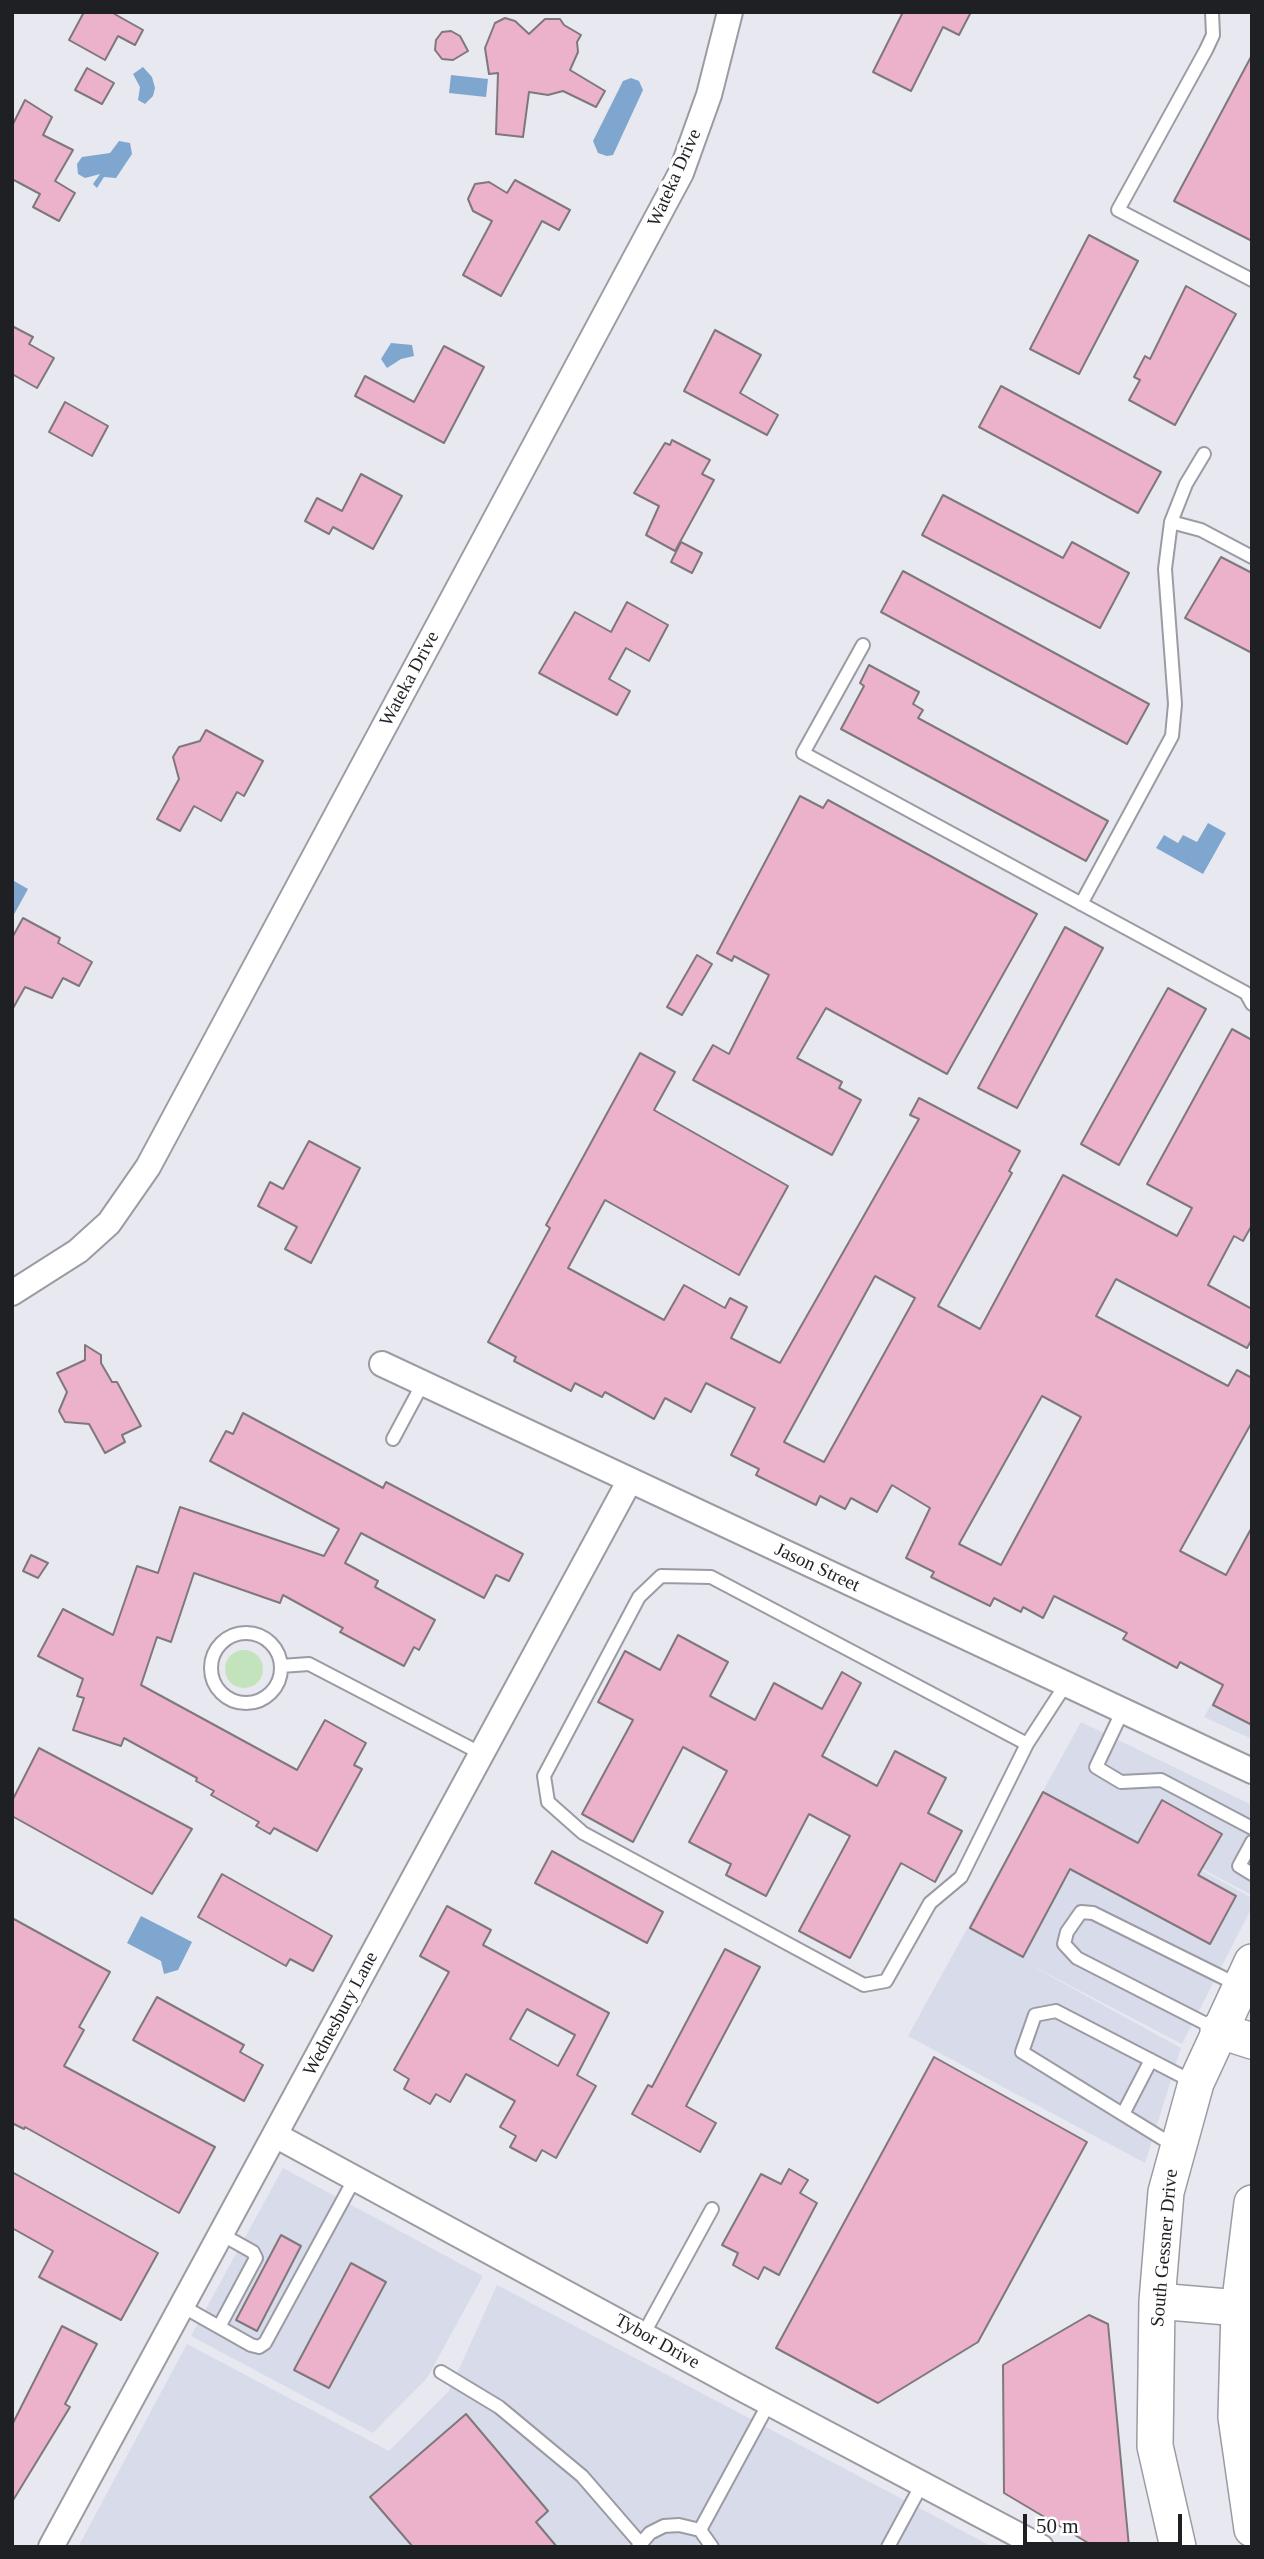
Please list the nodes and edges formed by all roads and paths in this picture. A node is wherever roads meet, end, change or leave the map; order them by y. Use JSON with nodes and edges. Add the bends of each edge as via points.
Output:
{"nodes":[{"id":1,"x":730,"y":12,"type":"edge"},
{"id":2,"x":1212,"y":12,"type":"edge"},
{"id":3,"x":1252,"y":280,"type":"edge"},
{"id":4,"x":1204,"y":454,"type":"dead end"},
{"id":5,"x":1171,"y":522,"type":"junction"},
{"id":6,"x":1252,"y":557,"type":"edge"},
{"id":7,"x":863,"y":645,"type":"dead end"},
{"id":8,"x":1082,"y":904,"type":"junction"},
{"id":9,"x":1250,"y":994,"type":"edge"},
{"id":10,"x":12,"y":1293,"type":"edge"},
{"id":11,"x":382,"y":1364,"type":"dead end"},
{"id":12,"x":423,"y":1383,"type":"junction"},
{"id":13,"x":393,"y":1439,"type":"dead end"},
{"id":14,"x":630,"y":1480,"type":"junction"},
{"id":15,"x":281,"y":1666,"type":"junction"},
{"id":16,"x":1066,"y":1684,"type":"junction"},
{"id":17,"x":1123,"y":1710,"type":"junction"},
{"id":18,"x":1027,"y":1744,"type":"junction"},
{"id":19,"x":482,"y":1754,"type":"junction"},
{"id":20,"x":1252,"y":1771,"type":"edge"},
{"id":21,"x":1252,"y":1828,"type":"edge"},
{"id":22,"x":1252,"y":1842,"type":"edge"},
{"id":23,"x":1252,"y":1874,"type":"edge"},
{"id":24,"x":1246,"y":1974,"type":"edge"},
{"id":25,"x":1218,"y":2030,"type":"junction"},
{"id":26,"x":1252,"y":2040,"type":"edge"},
{"id":27,"x":1152,"y":2060,"type":"junction"},
{"id":28,"x":1196,"y":2083,"type":"junction"},
{"id":29,"x":1122,"y":2114,"type":"junction"},
{"id":30,"x":275,"y":2134,"type":"junction"},
{"id":31,"x":1176,"y":2147,"type":"junction"},
{"id":32,"x":355,"y":2178,"type":"junction"},
{"id":33,"x":1252,"y":2203,"type":"edge"},
{"id":34,"x":712,"y":2209,"type":"dead end"},
{"id":35,"x":221,"y":2234,"type":"junction"},
{"id":36,"x":1157,"y":2301,"type":"junction"},
{"id":37,"x":182,"y":2306,"type":"junction"},
{"id":38,"x":1245,"y":2308,"type":"edge"},
{"id":39,"x":219,"y":2327,"type":"junction"},
{"id":40,"x":643,"y":2335,"type":"junction"},
{"id":41,"x":441,"y":2372,"type":"dead end"},
{"id":42,"x":769,"y":2403,"type":"junction"},
{"id":43,"x":922,"y":2484,"type":"junction"},
{"id":44,"x":1251,"y":2516,"type":"edge"},
{"id":45,"x":700,"y":2530,"type":"junction"},
{"id":46,"x":1016,"y":2541,"type":"edge"},
{"id":47,"x":639,"y":2545,"type":"edge"},
{"id":48,"x":51,"y":2547,"type":"edge"},
{"id":49,"x":712,"y":2547,"type":"edge"},
{"id":50,"x":888,"y":2547,"type":"edge"},
{"id":51,"x":1041,"y":2547,"type":"edge"},
{"id":52,"x":1178,"y":2547,"type":"edge"}],
"edges":[{"from":1,"to":10,"type":"street","name":"Wateka Drive","via":[[709,94],[681,173],[148,1167],[99,1233]]},
{"from":2,"to":3,"type":"lane","via":[[1213,35],[1206,50],[1118,210]]},
{"from":4,"to":5,"type":"lane"},
{"from":5,"to":6,"type":"lane","via":[[1201,530]]},
{"from":5,"to":8,"type":"lane","via":[[1165,569],[1175,704],[1172,736]]},
{"from":7,"to":8,"type":"lane","via":[[803,753]]},
{"from":8,"to":9,"type":"lane"},
{"from":11,"to":12,"type":"street","name":"Jason Street"},
{"from":12,"to":13,"type":"lane"},
{"from":12,"to":14,"type":"street","name":"Jason Street"},
{"from":14,"to":16,"type":"street","name":"Jason Street"},
{"from":14,"to":19,"type":"street","name":"Wednesbury Lane"},
{"from":15,"to":15,"type":"lane","via":[[273,1646],[264,1638],[240,1633],[219,1644],[210,1667],[217,1690],[237,1703],[248,1704],[276,1688]]},
{"from":15,"to":19,"type":"lane","via":[[309,1664]]},
{"from":16,"to":17,"type":"street","name":"Jason Street"},
{"from":16,"to":18,"type":"lane"},
{"from":17,"to":20,"type":"street","name":"Jason Street"},
{"from":17,"to":21,"type":"lane","via":[[1096,1767],[1121,1782],[1161,1780]]},
{"from":18,"to":18,"type":"lane","via":[[961,1877],[930,1902],[886,1981],[864,1985],[583,1833],[548,1802],[544,1776],[639,1597],[661,1576],[711,1577]]},
{"from":19,"to":30,"type":"street","name":"Wednesbury Lane"},
{"from":22,"to":23,"type":"lane","via":[[1240,1866]]},
{"from":24,"to":25,"type":"main road","name":"South Gessner Drive"},
{"from":24,"to":25,"type":"lane","via":[[1093,1913],[1081,1912],[1067,1932],[1064,1944],[1077,1958]]},
{"from":25,"to":26,"type":"main road"},
{"from":25,"to":28,"type":"main road","name":"South Gessner Drive"},
{"from":27,"to":28,"type":"lane"},
{"from":27,"to":29,"type":"lane"},
{"from":27,"to":29,"type":"lane","via":[[1056,2011],[1035,2015],[1022,2052]]},
{"from":28,"to":31,"type":"main road","name":"South Gessner Drive"},
{"from":29,"to":31,"type":"lane"},
{"from":30,"to":32,"type":"street","name":"Tybor Drive"},
{"from":30,"to":35,"type":"street","name":"Wednesbury Lane"},
{"from":31,"to":36,"type":"main road","name":"South Gessner Drive","via":[[1166,2192]]},
{"from":32,"to":39,"type":"lane","via":[[265,2343],[251,2345]]},
{"from":32,"to":40,"type":"street","name":"Tybor Drive"},
{"from":33,"to":38,"type":"main road"},
{"from":34,"to":40,"type":"lane"},
{"from":35,"to":37,"type":"street","name":"Wednesbury Lane"},
{"from":35,"to":39,"type":"lane","via":[[256,2258]]},
{"from":36,"to":38,"type":"main road"},
{"from":36,"to":52,"type":"main road","name":"South Gessner Drive","via":[[1155,2446]]},
{"from":37,"to":39,"type":"lane"},
{"from":37,"to":48,"type":"street","name":"Wednesbury Lane"},
{"from":38,"to":44,"type":"main road","via":[[1236,2417]]},
{"from":40,"to":42,"type":"street","name":"Tybor Drive"},
{"from":41,"to":47,"type":"lane","via":[[499,2406],[582,2476]]},
{"from":42,"to":43,"type":"street","name":"Tybor Drive"},
{"from":42,"to":45,"type":"lane"},
{"from":43,"to":46,"type":"street","name":"Tybor Drive"},
{"from":43,"to":50,"type":"lane"},
{"from":45,"to":47,"type":"lane","via":[[664,2526]]},
{"from":45,"to":49,"type":"lane"},
{"from":46,"to":51,"type":"street","name":"Tybor Drive"}]}
